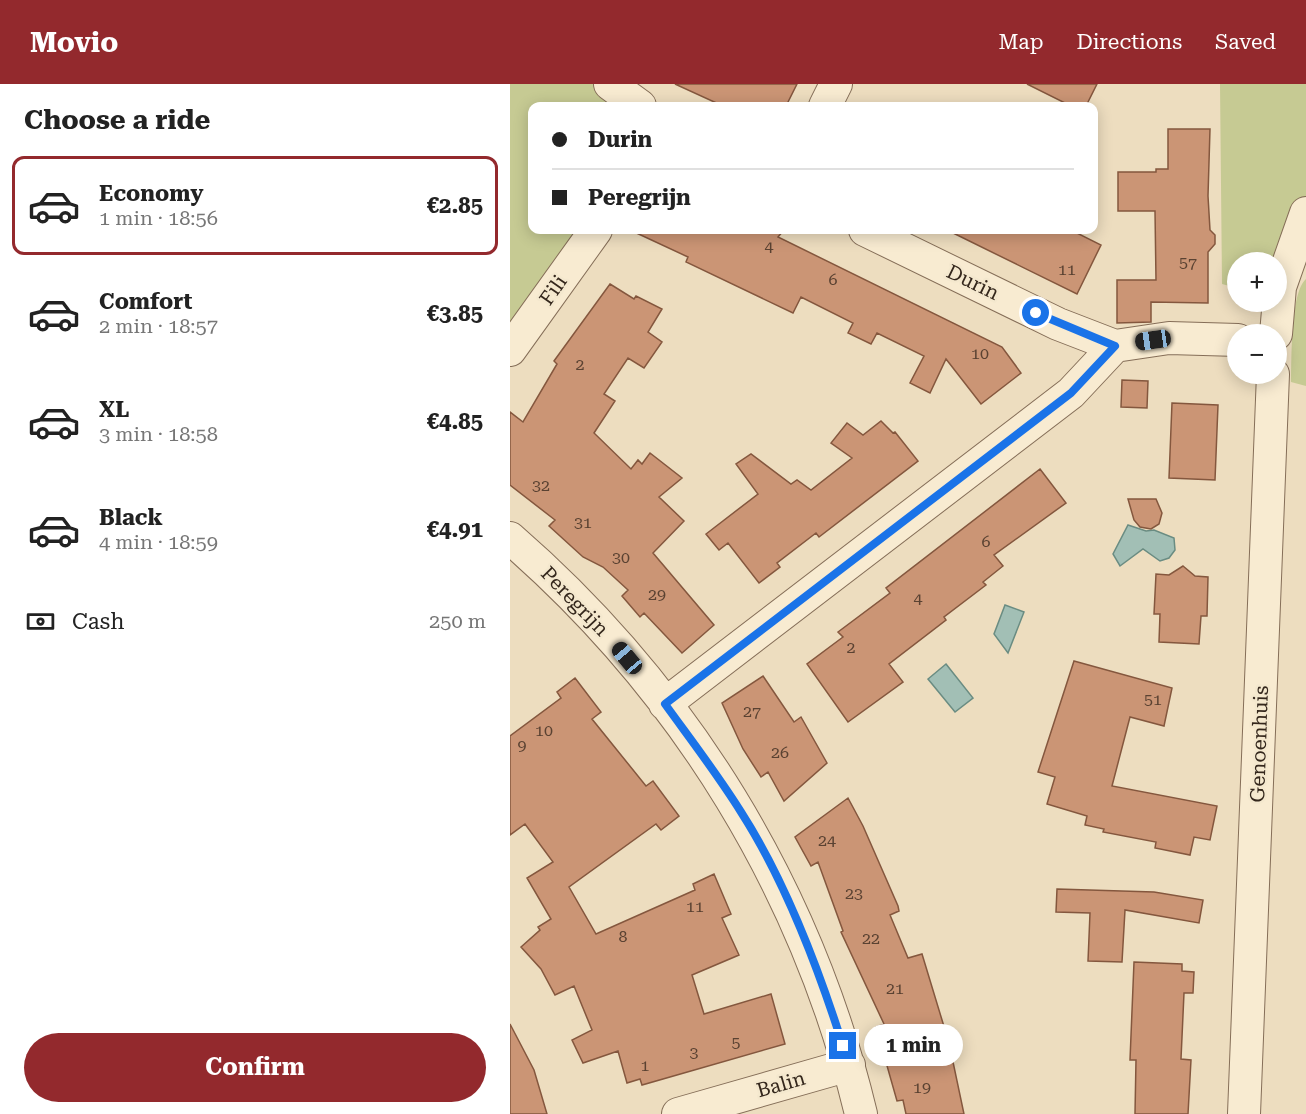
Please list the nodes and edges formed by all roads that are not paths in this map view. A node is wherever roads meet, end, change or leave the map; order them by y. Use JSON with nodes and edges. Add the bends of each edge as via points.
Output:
{"nodes":[{"id":1,"x":610,"y":84,"type":"edge"},
{"id":2,"x":836,"y":84,"type":"edge"},
{"id":3,"x":635,"y":102,"type":"edge"},
{"id":4,"x":827,"y":102,"type":"edge"},
{"id":5,"x":1306,"y":213,"type":"edge"},
{"id":6,"x":593,"y":234,"type":"edge"},
{"id":7,"x":872,"y":234,"type":"edge"},
{"id":8,"x":1277,"y":324,"type":"edge"},
{"id":9,"x":1227,"y":340,"type":"edge"},
{"id":10,"x":1115,"y":346,"type":"junction"},
{"id":11,"x":510,"y":350,"type":"edge"},
{"id":12,"x":1274,"y":384,"type":"edge"},
{"id":13,"x":510,"y":538,"type":"edge"},
{"id":14,"x":665,"y":704,"type":"junction"},
{"id":15,"x":849,"y":1065,"type":"junction"},
{"id":16,"x":678,"y":1114,"type":"edge"},
{"id":17,"x":861,"y":1114,"type":"edge"},
{"id":18,"x":1244,"y":1114,"type":"edge"}],
"edges":[{"from":1,"to":3,"type":"street"},
{"from":2,"to":4,"type":"street"},
{"from":5,"to":8,"type":"street","via":[[1280,287]]},
{"from":6,"to":11,"type":"street","name":"Fili"},
{"from":7,"to":10,"type":"street","name":"Durin","via":[[1058,324]]},
{"from":9,"to":10,"type":"street","via":[[1169,338]]},
{"from":10,"to":14,"type":"street","via":[[1071,393]]},
{"from":12,"to":18,"type":"street","name":"Genoenhuis"},
{"from":13,"to":14,"type":"street","name":"Peregrijn","via":[[584,607]]},
{"from":14,"to":15,"type":"street","name":"Peregrijn","via":[[742,813],[794,914]]},
{"from":15,"to":16,"type":"street","name":"Balin"},
{"from":15,"to":17,"type":"street","name":"Peregrijn"}]}
